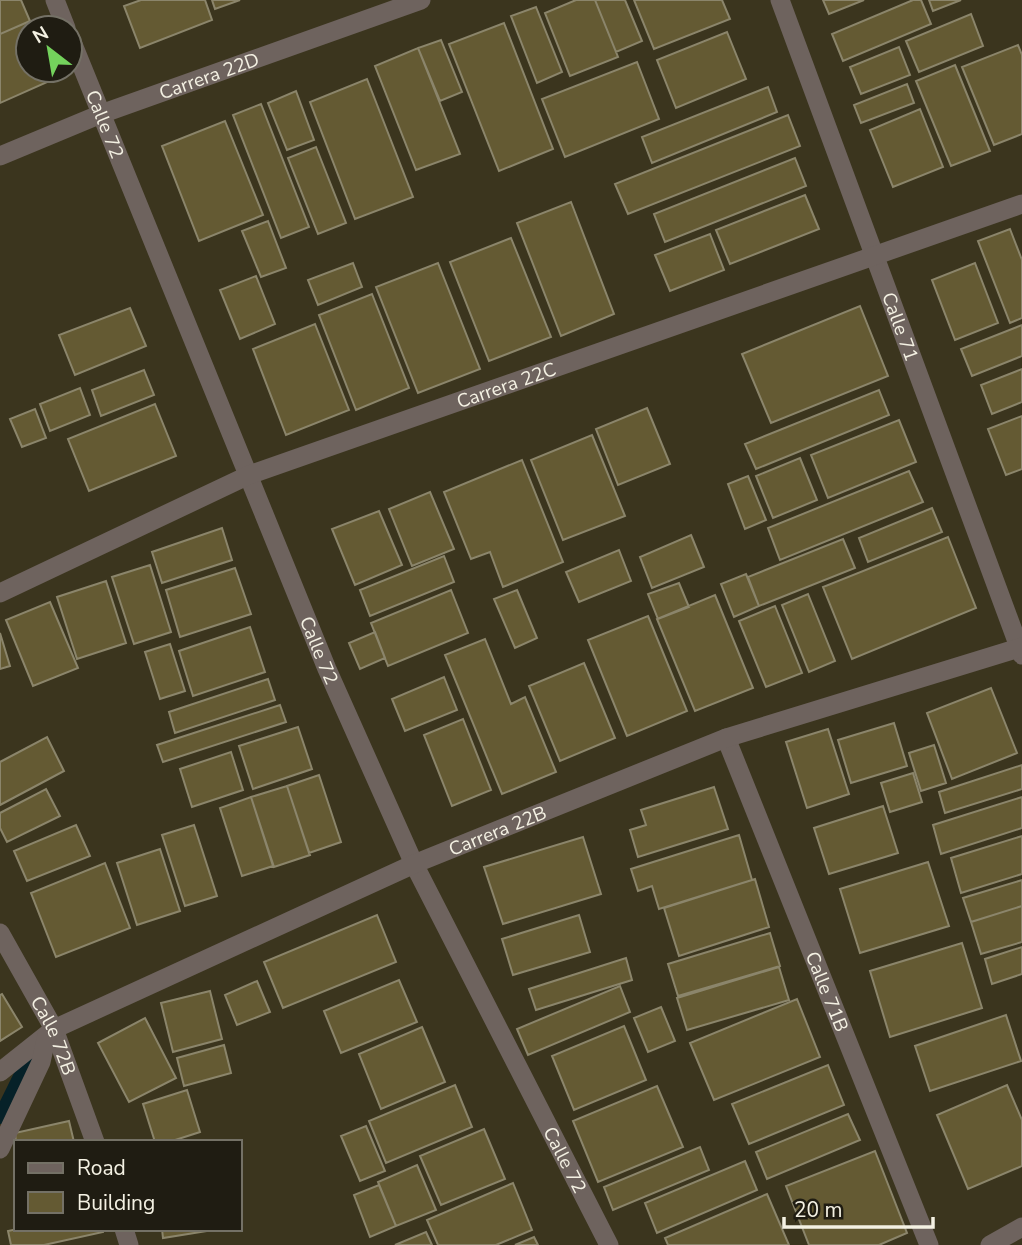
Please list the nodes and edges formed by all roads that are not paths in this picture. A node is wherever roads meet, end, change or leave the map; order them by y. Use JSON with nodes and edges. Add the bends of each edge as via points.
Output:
{"nodes":[{"id":1,"x":421,"y":0,"type":"edge"},
{"id":2,"x":779,"y":0,"type":"edge"},
{"id":3,"x":84,"y":72,"type":"edge"},
{"id":4,"x":101,"y":114,"type":"junction"},
{"id":5,"x":0,"y":156,"type":"edge"},
{"id":6,"x":1022,"y":204,"type":"edge"},
{"id":7,"x":874,"y":255,"type":"junction"},
{"id":8,"x":249,"y":475,"type":"junction"},
{"id":9,"x":0,"y":593,"type":"edge"},
{"id":10,"x":1021,"y":650,"type":"edge"},
{"id":11,"x":726,"y":738,"type":"junction"},
{"id":12,"x":414,"y":864,"type":"junction"},
{"id":13,"x":0,"y":933,"type":"edge"},
{"id":14,"x":50,"y":1032,"type":"junction"},
{"id":15,"x":0,"y":1072,"type":"edge"},
{"id":16,"x":94,"y":1140,"type":"edge"},
{"id":17,"x":0,"y":1149,"type":"edge"},
{"id":18,"x":1022,"y":1227,"type":"edge"},
{"id":19,"x":609,"y":1245,"type":"edge"},
{"id":20,"x":929,"y":1245,"type":"edge"},
{"id":21,"x":990,"y":1245,"type":"edge"}],
"edges":[{"from":1,"to":4,"type":"street","name":"Carrera 22D"},
{"from":2,"to":7,"type":"street","name":"Calle 71"},
{"from":3,"to":4,"type":"street","name":"Calle 72"},
{"from":4,"to":5,"type":"street","name":"Carrera 22D"},
{"from":4,"to":8,"type":"street","name":"Calle 72"},
{"from":6,"to":7,"type":"street","name":"Carrera 22C"},
{"from":7,"to":8,"type":"street","name":"Carrera 22C"},
{"from":7,"to":10,"type":"street","name":"Calle 71"},
{"from":8,"to":9,"type":"street","name":"Carrera 22C"},
{"from":8,"to":12,"type":"street","name":"Calle 72","via":[[327,668]]},
{"from":10,"to":11,"type":"street","name":"Carrera 22B"},
{"from":11,"to":12,"type":"street","name":"Carrera 22B"},
{"from":11,"to":20,"type":"street","name":"Calle 71B"},
{"from":12,"to":14,"type":"street","name":"Carrera 22B"},
{"from":12,"to":19,"type":"street","name":"Calle 72"},
{"from":13,"to":14,"type":"street","name":"Calle 72B"},
{"from":14,"to":15,"type":"street","name":"Carrera 22B"},
{"from":14,"to":16,"type":"street","name":"Calle 72B"},
{"from":14,"to":17,"type":"street","via":[[41,1062]]},
{"from":18,"to":21,"type":"street"}]}
